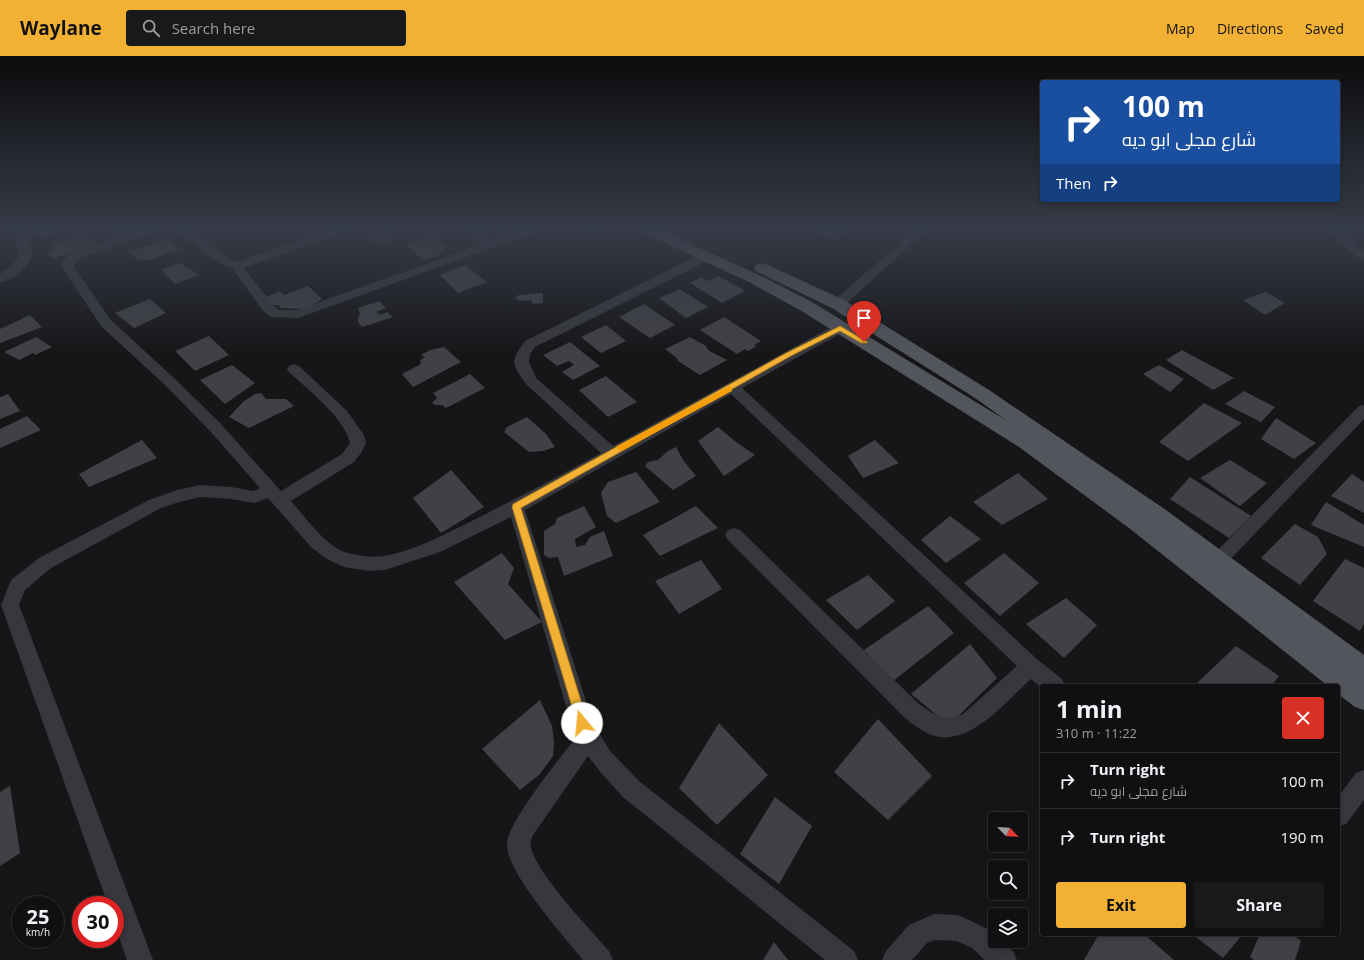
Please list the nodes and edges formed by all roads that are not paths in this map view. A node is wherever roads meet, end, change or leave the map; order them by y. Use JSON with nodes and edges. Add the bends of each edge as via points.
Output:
{"nodes":[{"id":1,"x":11,"y":271,"type":"edge"},
{"id":2,"x":71,"y":271,"type":"edge"},
{"id":3,"x":241,"y":271,"type":"edge"},
{"id":4,"x":415,"y":271,"type":"edge"},
{"id":5,"x":676,"y":271,"type":"edge"},
{"id":6,"x":739,"y":271,"type":"edge"},
{"id":7,"x":768,"y":271,"type":"edge"},
{"id":8,"x":873,"y":271,"type":"edge"},
{"id":9,"x":0,"y":278,"type":"edge"},
{"id":10,"x":838,"y":304,"type":"junction"},
{"id":11,"x":840,"y":328,"type":"junction"},
{"id":12,"x":294,"y":369,"type":"dead end"},
{"id":13,"x":732,"y":387,"type":"junction"},
{"id":14,"x":1364,"y":410,"type":"edge"},
{"id":15,"x":611,"y":453,"type":"junction"},
{"id":16,"x":1081,"y":472,"type":"junction"},
{"id":17,"x":275,"y":495,"type":"junction"},
{"id":18,"x":516,"y":507,"type":"junction"},
{"id":19,"x":734,"y":535,"type":"dead end"},
{"id":20,"x":1219,"y":560,"type":"junction"},
{"id":21,"x":1031,"y":666,"type":"junction"},
{"id":22,"x":1364,"y":670,"type":"edge"},
{"id":23,"x":1052,"y":684,"type":"edge"},
{"id":24,"x":1364,"y":698,"type":"edge"},
{"id":25,"x":588,"y":738,"type":"junction"},
{"id":26,"x":1364,"y":781,"type":"edge"},
{"id":27,"x":1340,"y":813,"type":"edge"},
{"id":28,"x":140,"y":960,"type":"edge"},
{"id":29,"x":600,"y":960,"type":"edge"},
{"id":30,"x":845,"y":960,"type":"edge"},
{"id":31,"x":895,"y":960,"type":"edge"},
{"id":32,"x":1004,"y":960,"type":"edge"}],
"edges":[{"from":1,"to":9,"type":"street"},
{"from":2,"to":17,"type":"street","via":[[106,323],[204,416]]},
{"from":3,"to":4,"type":"street","via":[[268,308],[276,314],[298,314]]},
{"from":5,"to":15,"type":"street","via":[[530,344],[523,351],[523,368],[531,381]]},
{"from":6,"to":11,"type":"main road","via":[[806,306]]},
{"from":7,"to":10,"type":"main road"},
{"from":8,"to":10,"type":"street"},
{"from":10,"to":16,"type":"main road","via":[[982,394]]},
{"from":11,"to":13,"type":"street"},
{"from":11,"to":16,"type":"main road","via":[[1026,442]]},
{"from":12,"to":17,"type":"street","via":[[333,405],[352,428],[358,444],[348,458]]},
{"from":13,"to":15,"type":"street"},
{"from":13,"to":21,"type":"street"},
{"from":14,"to":20,"type":"street"},
{"from":15,"to":18,"type":"street"},
{"from":16,"to":20,"type":"main road"},
{"from":16,"to":24,"type":"main road","via":[[1143,527]]},
{"from":17,"to":18,"type":"street","via":[[318,543],[333,554],[344,560],[370,564],[385,563],[434,547]]},
{"from":17,"to":28,"type":"street","via":[[255,497],[200,491],[155,504],[45,563],[18,585],[10,605]]},
{"from":18,"to":25,"type":"street"},
{"from":19,"to":21,"type":"street","via":[[912,712],[932,726],[956,727],[970,720]]},
{"from":20,"to":22,"type":"main road"},
{"from":21,"to":23,"type":"street"},
{"from":25,"to":29,"type":"street","via":[[525,827],[519,845],[527,868],[542,890]]},
{"from":25,"to":30,"type":"street","via":[[600,756],[631,789]]},
{"from":26,"to":27,"type":"street"},
{"from":31,"to":32,"type":"street","via":[[918,934],[934,927],[958,928],[981,939]]}]}
